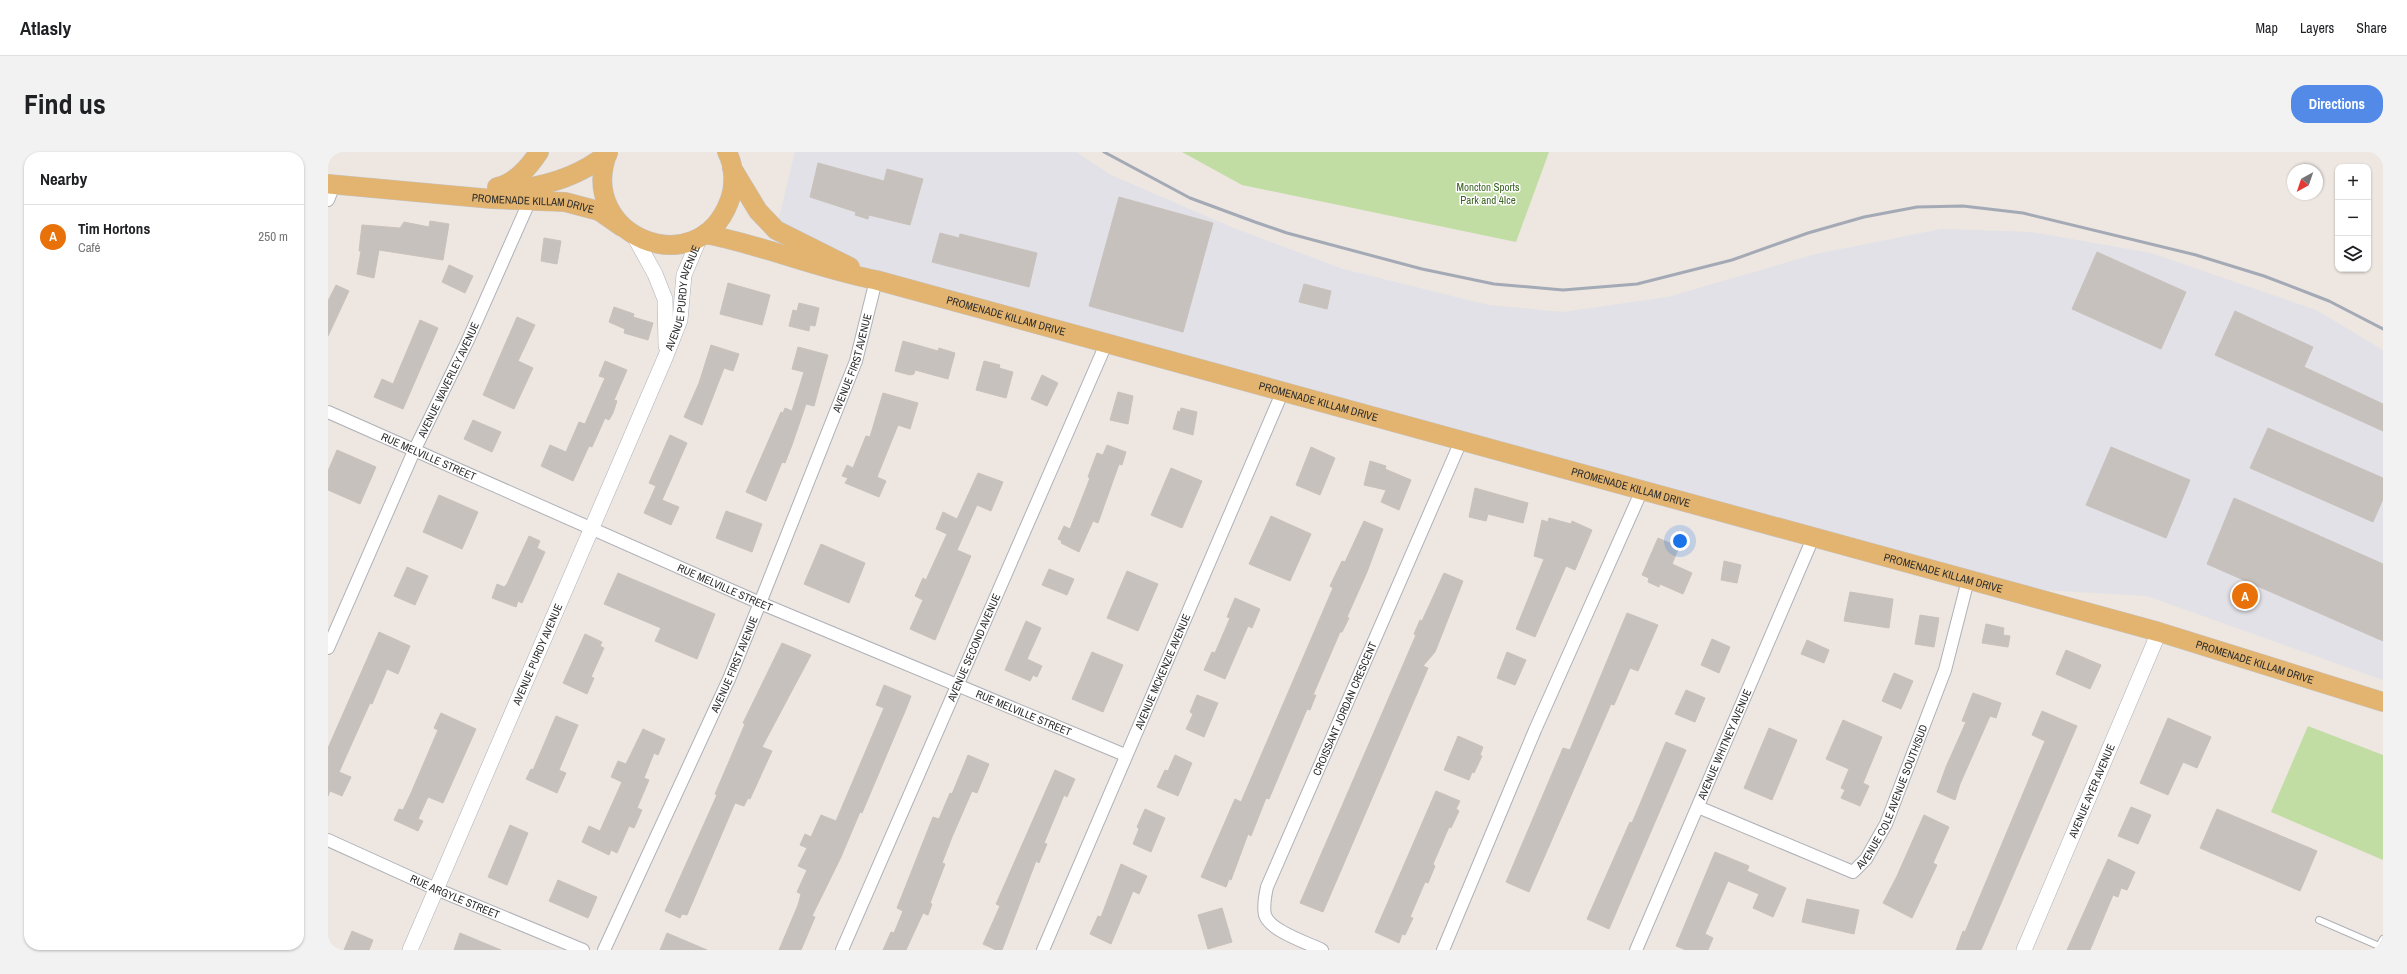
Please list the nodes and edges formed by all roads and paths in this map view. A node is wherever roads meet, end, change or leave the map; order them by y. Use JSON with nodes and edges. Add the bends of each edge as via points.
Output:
{"nodes":[{"id":1,"x":539,"y":152,"type":"edge"},
{"id":2,"x":608,"y":152,"type":"edge"},
{"id":3,"x":730,"y":157,"type":"edge"},
{"id":4,"x":330,"y":190,"type":"edge"},
{"id":5,"x":471,"y":192,"type":"junction"},
{"id":6,"x":438,"y":194,"type":"junction"},
{"id":7,"x":530,"y":200,"type":"junction"},
{"id":8,"x":628,"y":231,"type":"junction"},
{"id":9,"x":702,"y":235,"type":"junction"},
{"id":10,"x":876,"y":280,"type":"junction"},
{"id":11,"x":1106,"y":344,"type":"junction"},
{"id":12,"x":665,"y":358,"type":"junction"},
{"id":13,"x":1282,"y":393,"type":"junction"},
{"id":14,"x":328,"y":412,"type":"edge"},
{"id":15,"x":1461,"y":441,"type":"junction"},
{"id":16,"x":414,"y":451,"type":"junction"},
{"id":17,"x":1642,"y":490,"type":"junction"},
{"id":18,"x":591,"y":530,"type":"junction"},
{"id":19,"x":1813,"y":538,"type":"junction"},
{"id":20,"x":1968,"y":580,"type":"junction"},
{"id":21,"x":760,"y":603,"type":"junction"},
{"id":22,"x":2159,"y":632,"type":"junction"},
{"id":23,"x":328,"y":648,"type":"edge"},
{"id":24,"x":958,"y":685,"type":"junction"},
{"id":25,"x":2383,"y":702,"type":"edge"},
{"id":26,"x":1125,"y":755,"type":"junction"},
{"id":27,"x":1698,"y":807,"type":"junction"},
{"id":28,"x":328,"y":840,"type":"edge"},
{"id":29,"x":436,"y":889,"type":"junction"},
{"id":30,"x":2319,"y":920,"type":"dead end"},
{"id":31,"x":2383,"y":939,"type":"edge"},
{"id":32,"x":2378,"y":948,"type":"edge"},
{"id":33,"x":410,"y":950,"type":"edge"},
{"id":34,"x":583,"y":950,"type":"edge"},
{"id":35,"x":604,"y":950,"type":"edge"},
{"id":36,"x":842,"y":950,"type":"edge"},
{"id":37,"x":1043,"y":950,"type":"edge"},
{"id":38,"x":1322,"y":950,"type":"edge"},
{"id":39,"x":1443,"y":950,"type":"edge"},
{"id":40,"x":1636,"y":950,"type":"edge"},
{"id":41,"x":2024,"y":950,"type":"edge"}],
"edges":[{"from":1,"to":5,"type":"main road","via":[[528,168],[515,179],[501,186]]},
{"from":2,"to":5,"type":"main road","name":"PROMENADE KILLAM DRIVE","via":[[578,173],[537,186],[494,192]]},
{"from":2,"to":8,"type":"main road","via":[[602,182],[604,198],[611,213]]},
{"from":3,"to":9,"type":"main road","via":[[733,185],[726,210],[715,225]]},
{"from":3,"to":10,"type":"main road","name":"PROMENADE KILLAM DRIVE","via":[[758,210],[776,230]]},
{"from":4,"to":6,"type":"main road","name":"PROMENADE KILLAM DRIVE"},
{"from":5,"to":6,"type":"main road","name":"PROMENADE KILLAM DRIVE"},
{"from":6,"to":7,"type":"main road","name":"PROMENADE KILLAM DRIVE"},
{"from":7,"to":8,"type":"main road","name":"PROMENADE KILLAM DRIVE","via":[[566,202],[599,211]]},
{"from":7,"to":16,"type":"street","name":"AVENUE WAVERLEY AVENUE","via":[[468,340]]},
{"from":8,"to":9,"type":"main road","name":"PROMENADE KILLAM DRIVE","via":[[652,243],[668,245],[685,243]]},
{"from":8,"to":12,"type":"street","name":"AVENUE PURDY AVENUE","via":[[655,274],[665,299]]},
{"from":9,"to":10,"type":"main road","name":"PROMENADE KILLAM DRIVE","via":[[756,246],[848,275]]},
{"from":9,"to":12,"type":"street","name":"AVENUE PURDY AVENUE","via":[[684,275],[680,320]]},
{"from":10,"to":11,"type":"main road","name":"PROMENADE KILLAM DRIVE"},
{"from":10,"to":21,"type":"street","name":"AVENUE FIRST AVENUE","via":[[856,361]]},
{"from":11,"to":13,"type":"main road","name":"PROMENADE KILLAM DRIVE"},
{"from":11,"to":24,"type":"street","name":"AVENUE SECOND AVENUE"},
{"from":12,"to":18,"type":"street","name":"AVENUE PURDY AVENUE"},
{"from":13,"to":15,"type":"main road","name":"PROMENADE KILLAM DRIVE"},
{"from":13,"to":26,"type":"street","name":"AVENUE MCKENZIE AVENUE"},
{"from":14,"to":16,"type":"street","name":"RUE MELVILLE STREET"},
{"from":15,"to":17,"type":"main road","name":"PROMENADE KILLAM DRIVE"},
{"from":15,"to":38,"type":"street","name":"CROISSANT JORDAN CRESCENT","via":[[1267,887],[1264,902],[1266,916],[1274,927]]},
{"from":16,"to":18,"type":"street","name":"RUE MELVILLE STREET"},
{"from":16,"to":23,"type":"street","name":"AVENUE WAVERLEY AVENUE"},
{"from":17,"to":19,"type":"main road","name":"PROMENADE KILLAM DRIVE"},
{"from":17,"to":39,"type":"street","via":[[1535,730]]},
{"from":18,"to":21,"type":"street","name":"RUE MELVILLE STREET"},
{"from":18,"to":29,"type":"street","name":"AVENUE PURDY AVENUE"},
{"from":19,"to":20,"type":"main road","name":"PROMENADE KILLAM DRIVE"},
{"from":19,"to":27,"type":"street","name":"AVENUE WHITNEY AVENUE"},
{"from":20,"to":22,"type":"main road","name":"PROMENADE KILLAM DRIVE"},
{"from":20,"to":27,"type":"street","name":"AVENUE COLE AVENUE SOUTH/SUD","via":[[1945,670],[1886,824],[1866,859],[1853,872]]},
{"from":21,"to":24,"type":"street","name":"RUE MELVILLE STREET"},
{"from":21,"to":35,"type":"street","name":"AVENUE FIRST AVENUE","via":[[729,679]]},
{"from":22,"to":25,"type":"main road","name":"PROMENADE KILLAM DRIVE"},
{"from":22,"to":41,"type":"street","name":"AVENUE AYER AVENUE"},
{"from":24,"to":26,"type":"street","name":"RUE MELVILLE STREET"},
{"from":24,"to":36,"type":"street","name":"AVENUE SECOND AVENUE"},
{"from":26,"to":37,"type":"street","name":"AVENUE MCKENZIE AVENUE"},
{"from":27,"to":40,"type":"street","name":"AVENUE WHITNEY AVENUE"},
{"from":28,"to":29,"type":"street","name":"RUE ARGYLE STREET"},
{"from":29,"to":33,"type":"street","name":"AVENUE PURDY AVENUE"},
{"from":29,"to":34,"type":"street","name":"RUE ARGYLE STREET"},
{"from":30,"to":32,"type":"lane"},
{"from":31,"to":32,"type":"lane"}]}
